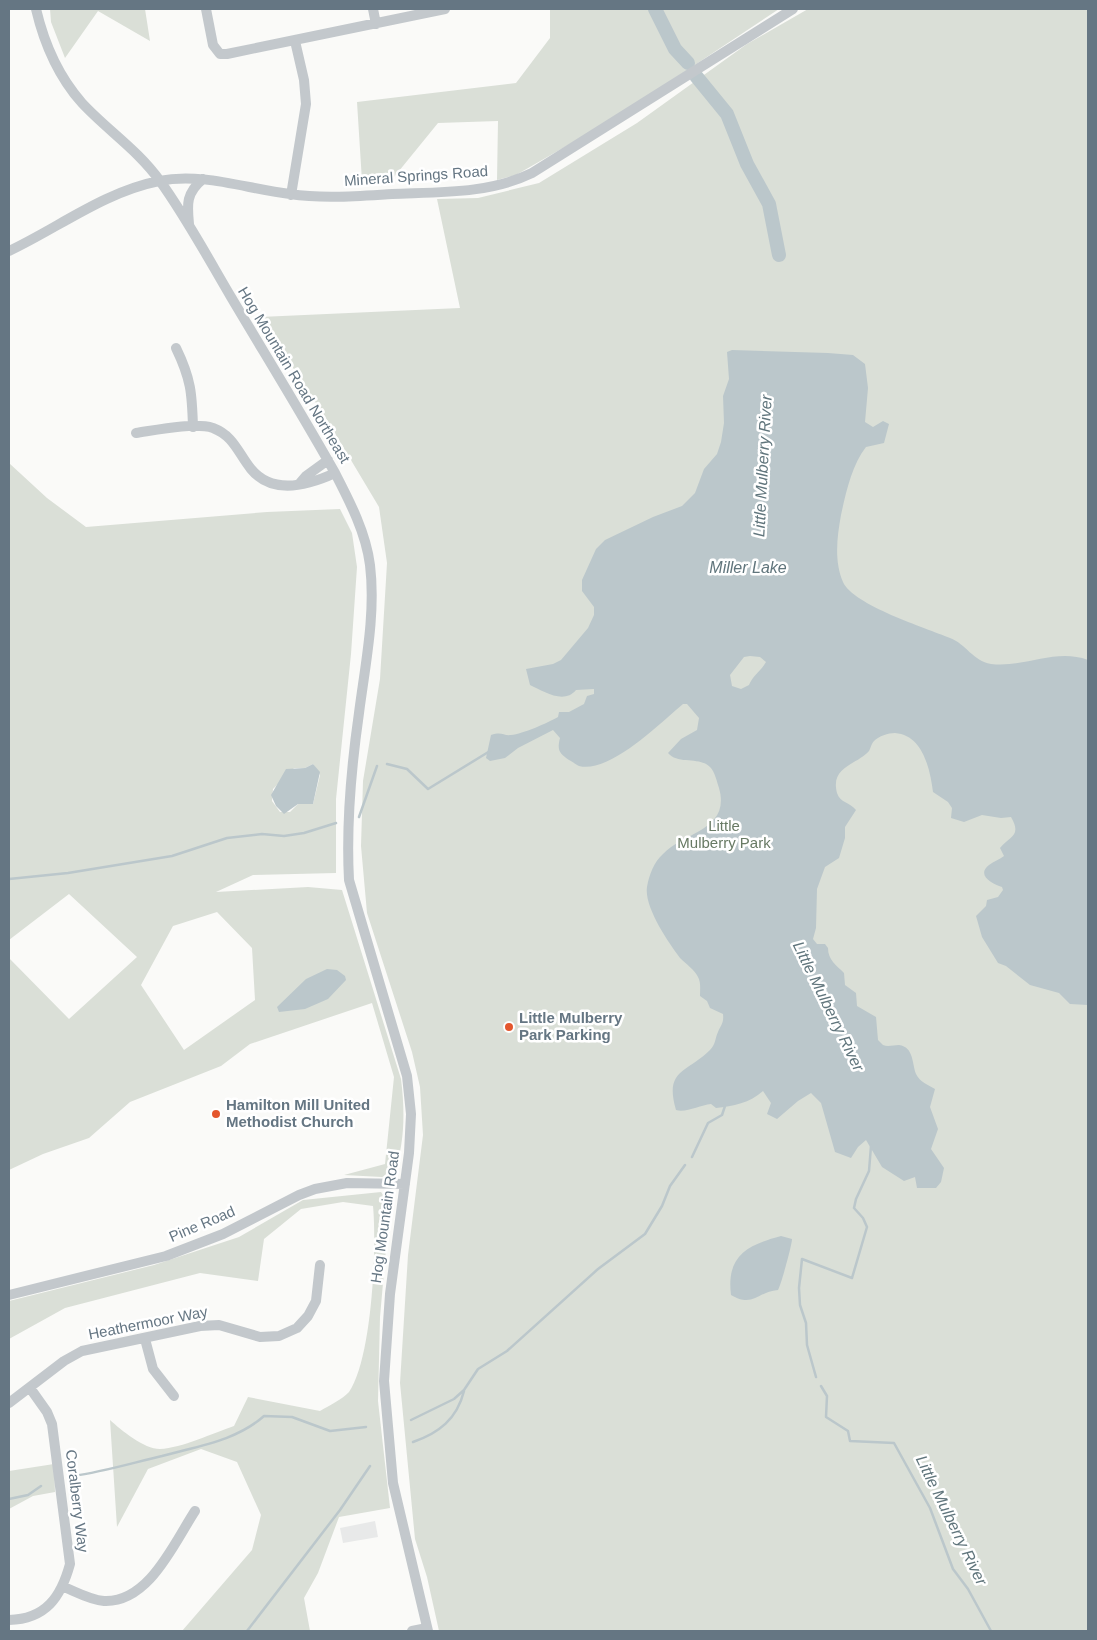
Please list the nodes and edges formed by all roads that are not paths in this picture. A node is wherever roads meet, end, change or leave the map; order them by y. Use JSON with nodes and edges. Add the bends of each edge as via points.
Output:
{"nodes":[{"id":1,"x":36,"y":9,"type":"edge"},
{"id":2,"x":206,"y":9,"type":"edge"},
{"id":3,"x":373,"y":9,"type":"edge"},
{"id":4,"x":446,"y":9,"type":"edge"},
{"id":5,"x":793,"y":9,"type":"edge"},
{"id":6,"x":376,"y":24,"type":"junction"},
{"id":7,"x":295,"y":40,"type":"junction"},
{"id":8,"x":203,"y":179,"type":"junction"},
{"id":9,"x":160,"y":181,"type":"junction"},
{"id":10,"x":291,"y":195,"type":"junction"},
{"id":11,"x":189,"y":228,"type":"junction"},
{"id":12,"x":9,"y":252,"type":"edge"},
{"id":13,"x":176,"y":348,"type":"dead end"},
{"id":14,"x":193,"y":427,"type":"junction"},
{"id":15,"x":136,"y":433,"type":"dead end"},
{"id":16,"x":328,"y":460,"type":"junction"},
{"id":17,"x":335,"y":473,"type":"junction"},
{"id":18,"x":300,"y":483,"type":"junction"},
{"id":19,"x":348,"y":812,"type":"joint"},
{"id":20,"x":405,"y":1184,"type":"junction"},
{"id":21,"x":320,"y":1265,"type":"dead end"},
{"id":22,"x":9,"y":1296,"type":"edge"},
{"id":23,"x":145,"y":1339,"type":"junction"},
{"id":24,"x":30,"y":1388,"type":"junction"},
{"id":25,"x":174,"y":1396,"type":"dead end"},
{"id":26,"x":9,"y":1403,"type":"edge"},
{"id":27,"x":195,"y":1511,"type":"dead end"},
{"id":28,"x":64,"y":1586,"type":"junction"},
{"id":29,"x":9,"y":1620,"type":"edge"},
{"id":30,"x":428,"y":1630,"type":"edge"},
{"id":31,"x":412,"y":1631,"type":"edge"}],
"edges":[{"from":1,"to":9,"type":"street","name":"Hog Mountain Road Northeast","via":[[56,67],[68,84],[82,103],[133,148]]},
{"from":2,"to":7,"type":"street","via":[[213,45],[220,54],[234,54]]},
{"from":3,"to":6,"type":"street"},
{"from":4,"to":6,"type":"street"},
{"from":5,"to":10,"type":"street","name":"Mineral Springs Road","via":[[513,182],[490,188],[429,192],[317,197]]},
{"from":6,"to":7,"type":"street"},
{"from":7,"to":10,"type":"street","via":[[306,104]]},
{"from":8,"to":9,"type":"street","name":"Mineral Springs Road"},
{"from":8,"to":10,"type":"street","name":"Mineral Springs Road"},
{"from":8,"to":11,"type":"street","via":[[187,197]]},
{"from":9,"to":11,"type":"street","name":"Hog Mountain Road Northeast"},
{"from":9,"to":12,"type":"street","name":"Mineral Springs Road","via":[[103,200]]},
{"from":11,"to":16,"type":"street","name":"Hog Mountain Road Northeast"},
{"from":13,"to":14,"type":"street","via":[[189,375]]},
{"from":14,"to":15,"type":"street"},
{"from":14,"to":18,"type":"street","via":[[212,428],[231,438],[251,470],[267,483],[283,487]]},
{"from":16,"to":17,"type":"street","name":"Hog Mountain Road Northeast"},
{"from":16,"to":18,"type":"street"},
{"from":17,"to":18,"type":"street","via":[[310,484]]},
{"from":17,"to":19,"type":"street","name":"Hog Mountain Road Northeast","via":[[354,510],[370,564],[371,602]]},
{"from":19,"to":20,"type":"street","name":"Hog Mountain Road","via":[[349,880],[407,1076],[411,1114]]},
{"from":20,"to":22,"type":"street","name":"Pine Road","via":[[347,1183],[315,1189],[223,1234],[166,1256]]},
{"from":20,"to":30,"type":"street","name":"Hog Mountain Road","via":[[390,1294],[384,1381],[393,1483]]},
{"from":21,"to":23,"type":"street","name":"Heathermoor Way","via":[[316,1301],[308,1316],[297,1328],[279,1336],[260,1337],[219,1325],[200,1326]]},
{"from":23,"to":24,"type":"street","name":"Heathermoor Way","via":[[82,1351]]},
{"from":23,"to":25,"type":"street","via":[[153,1369]]},
{"from":24,"to":26,"type":"street","name":"Heathermoor Way"},
{"from":24,"to":28,"type":"street","name":"Coralberry Way","via":[[52,1424],[70,1564]]},
{"from":27,"to":28,"type":"street","via":[[148,1584],[124,1598],[103,1601]]},
{"from":28,"to":29,"type":"street","name":"Coralberry Way","via":[[54,1600],[39,1611],[23,1620]]},
{"from":30,"to":31,"type":"street"}]}
